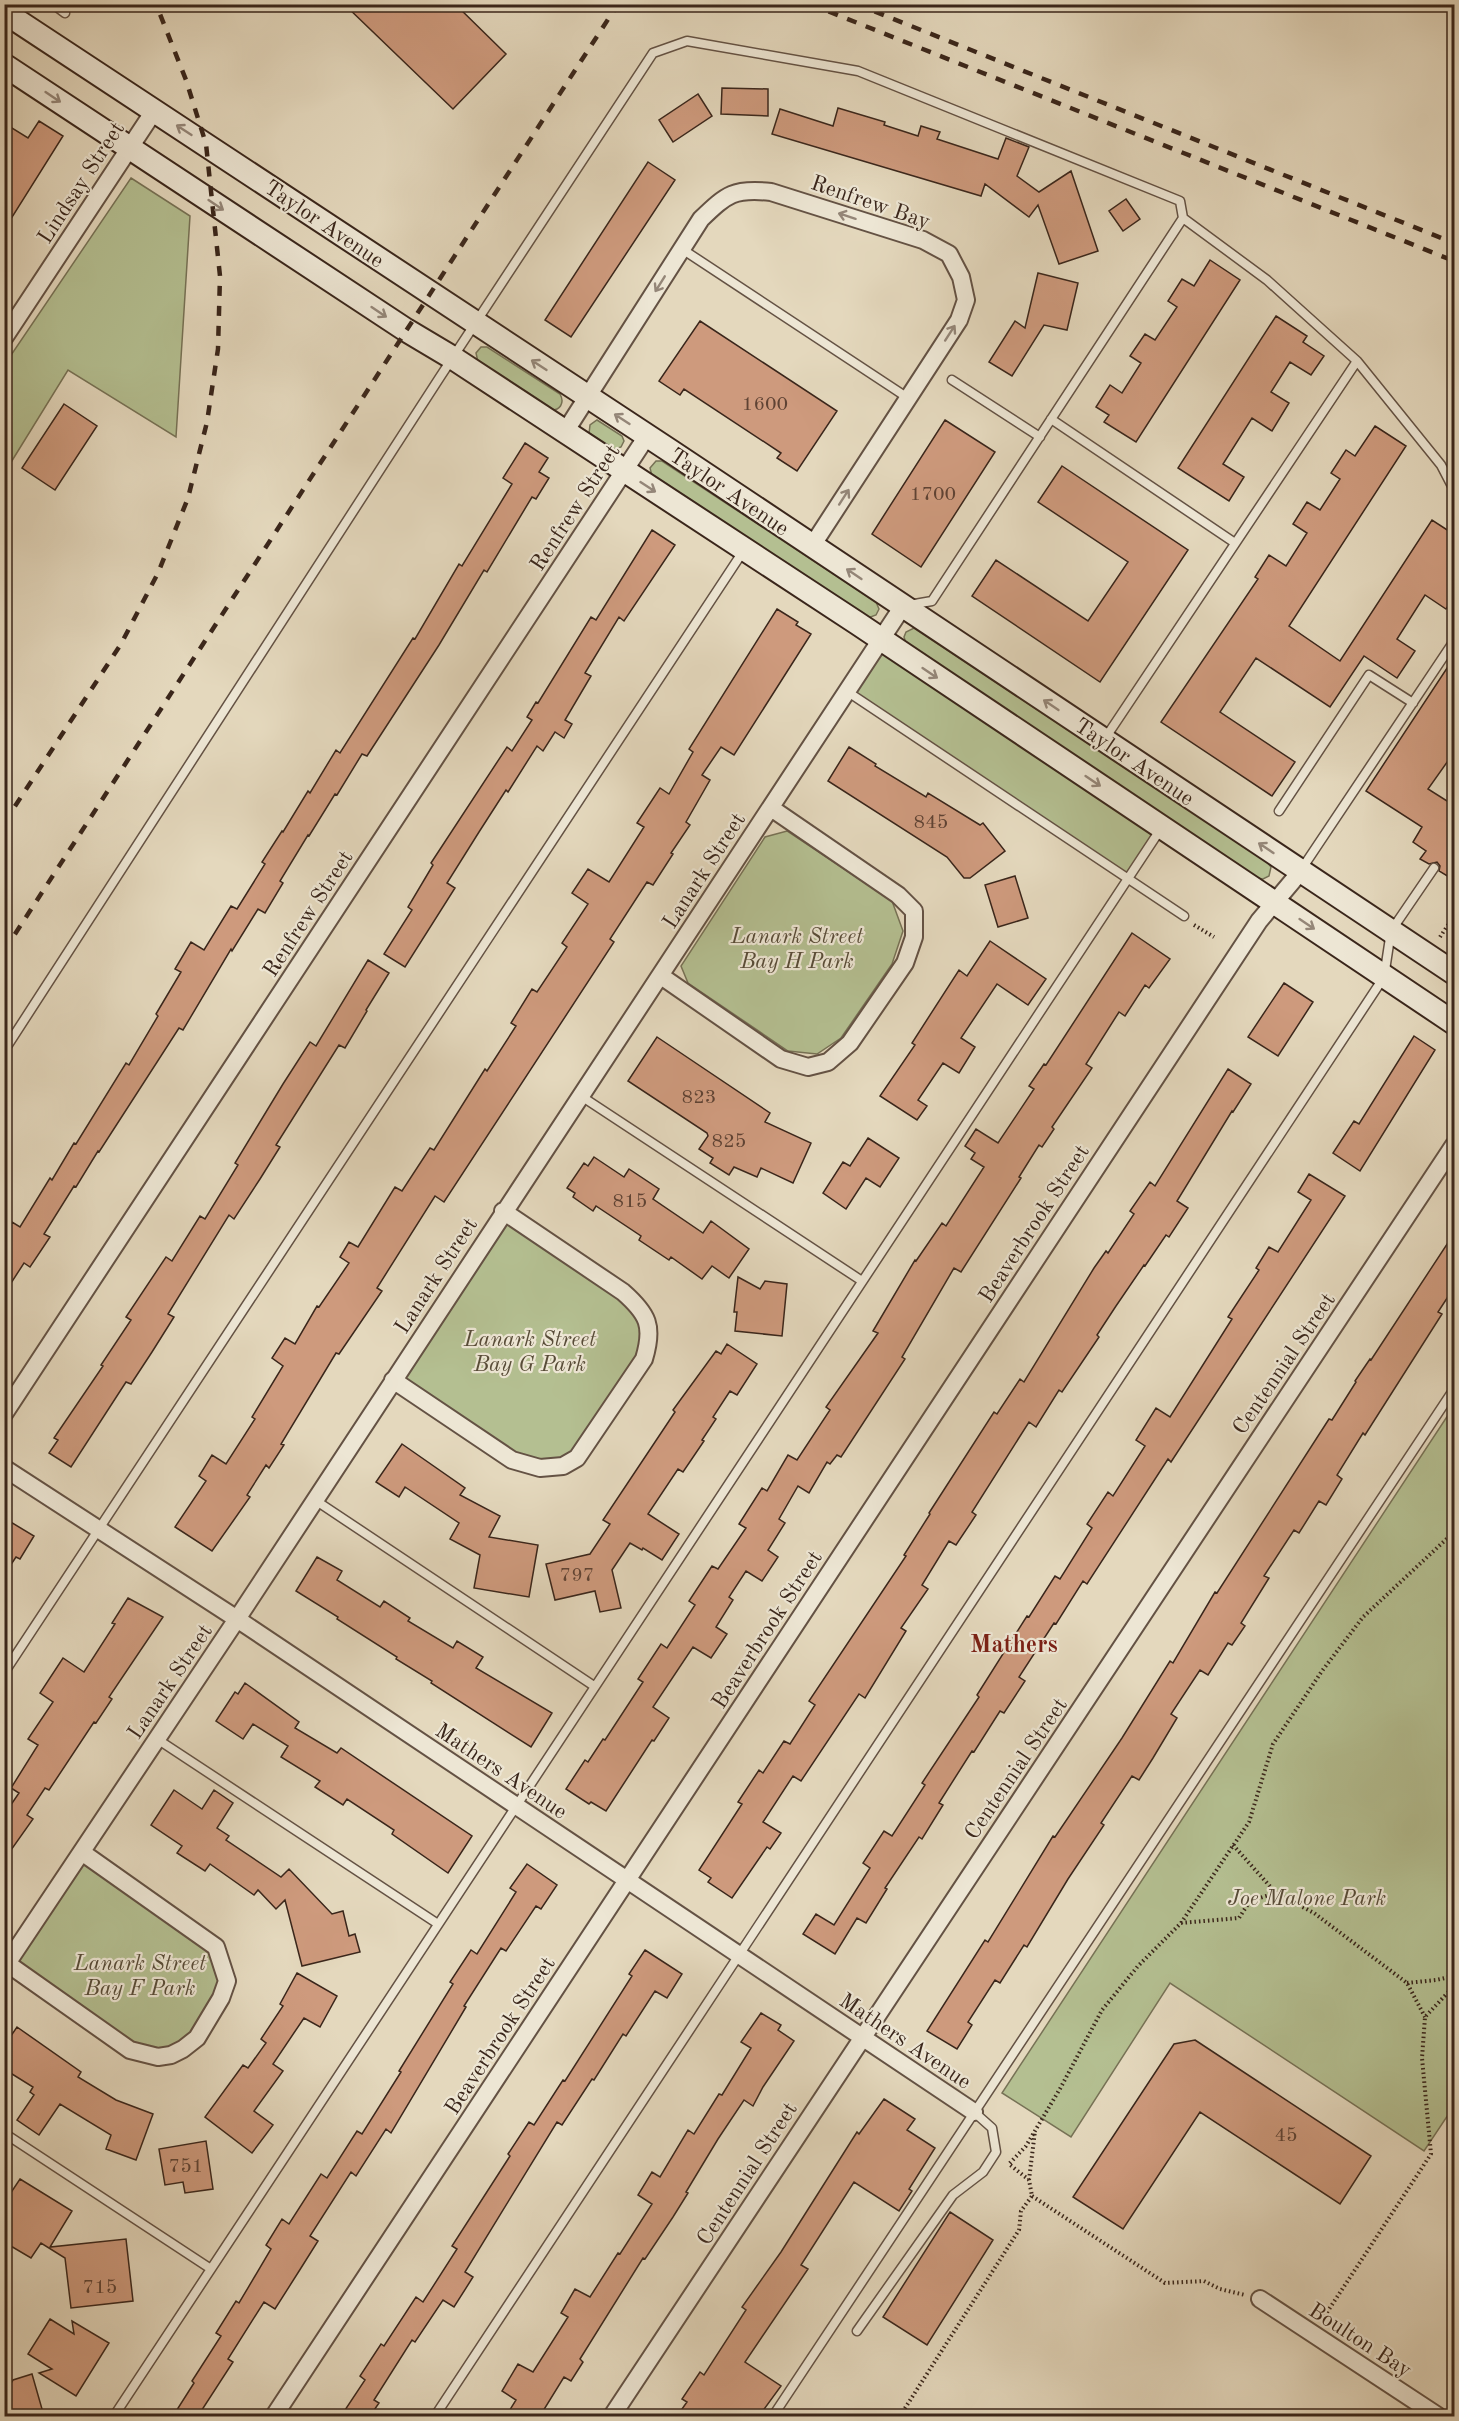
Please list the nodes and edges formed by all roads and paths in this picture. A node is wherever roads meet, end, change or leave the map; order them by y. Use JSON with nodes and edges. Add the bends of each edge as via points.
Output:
{"nodes":[{"id":1,"x":53,"y":4,"type":"edge"},
{"id":2,"x":4,"y":12,"type":"edge"},
{"id":3,"x":65,"y":13,"type":"dead end"},
{"id":4,"x":4,"y":65,"type":"edge"},
{"id":5,"x":154,"y":111,"type":"junction"},
{"id":6,"x":130,"y":147,"type":"junction"},
{"id":7,"x":1183,"y":218,"type":"junction"},
{"id":8,"x":682,"y":249,"type":"junction"},
{"id":9,"x":477,"y":323,"type":"junction"},
{"id":10,"x":4,"y":338,"type":"edge"},
{"id":11,"x":453,"y":358,"type":"junction"},
{"id":12,"x":1357,"y":361,"type":"junction"},
{"id":13,"x":952,"y":380,"type":"dead end"},
{"id":14,"x":588,"y":397,"type":"junction"},
{"id":15,"x":908,"y":398,"type":"junction"},
{"id":16,"x":1051,"y":419,"type":"junction"},
{"id":17,"x":565,"y":432,"type":"junction"},
{"id":18,"x":647,"y":436,"type":"junction"},
{"id":19,"x":1040,"y":437,"type":"junction"},
{"id":20,"x":624,"y":471,"type":"junction"},
{"id":21,"x":1455,"y":490,"type":"edge"},
{"id":22,"x":1235,"y":543,"type":"junction"},
{"id":23,"x":812,"y":546,"type":"junction"},
{"id":24,"x":744,"y":550,"type":"junction"},
{"id":25,"x":903,"y":606,"type":"junction"},
{"id":26,"x":882,"y":640,"type":"junction"},
{"id":27,"x":1455,"y":641,"type":"edge"},
{"id":28,"x":848,"y":692,"type":"junction"},
{"id":29,"x":1413,"y":703,"type":"junction"},
{"id":30,"x":1104,"y":740,"type":"junction"},
{"id":31,"x":771,"y":808,"type":"junction"},
{"id":32,"x":1279,"y":811,"type":"dead end"},
{"id":33,"x":1162,"y":827,"type":"junction"},
{"id":34,"x":1434,"y":868,"type":"dead end"},
{"id":35,"x":1301,"y":871,"type":"junction"},
{"id":36,"x":1128,"y":879,"type":"junction"},
{"id":37,"x":1274,"y":902,"type":"junction"},
{"id":38,"x":1455,"y":916,"type":"edge"},
{"id":39,"x":1187,"y":920,"type":"joint"},
{"id":40,"x":1391,"y":931,"type":"junction"},
{"id":41,"x":1214,"y":937,"type":"dead end"},
{"id":42,"x":1440,"y":937,"type":"dead end"},
{"id":43,"x":1455,"y":973,"type":"edge"},
{"id":44,"x":661,"y":976,"type":"junction"},
{"id":45,"x":1384,"y":976,"type":"junction"},
{"id":46,"x":1452,"y":1018,"type":"edge"},
{"id":47,"x":4,"y":1052,"type":"edge"},
{"id":48,"x":581,"y":1096,"type":"junction"},
{"id":49,"x":1455,"y":1144,"type":"edge"},
{"id":50,"x":503,"y":1211,"type":"junction"},
{"id":51,"x":862,"y":1281,"type":"junction"},
{"id":52,"x":393,"y":1380,"type":"junction"},
{"id":53,"x":1455,"y":1389,"type":"edge"},
{"id":54,"x":4,"y":1414,"type":"edge"},
{"id":55,"x":4,"y":1468,"type":"edge"},
{"id":56,"x":315,"y":1500,"type":"junction"},
{"id":57,"x":99,"y":1529,"type":"junction"},
{"id":58,"x":1455,"y":1532,"type":"edge"},
{"id":59,"x":237,"y":1619,"type":"junction"},
{"id":60,"x":4,"y":1673,"type":"edge"},
{"id":61,"x":594,"y":1686,"type":"junction"},
{"id":62,"x":157,"y":1739,"type":"junction"},
{"id":63,"x":515,"y":1806,"type":"junction"},
{"id":64,"x":1233,"y":1845,"type":"junction"},
{"id":65,"x":83,"y":1853,"type":"junction"},
{"id":66,"x":628,"y":1882,"type":"junction"},
{"id":67,"x":1276,"y":1893,"type":"junction"},
{"id":68,"x":438,"y":1923,"type":"junction"},
{"id":69,"x":1181,"y":1923,"type":"junction"},
{"id":70,"x":738,"y":1956,"type":"junction"},
{"id":71,"x":6,"y":1966,"type":"edge"},
{"id":72,"x":1455,"y":1976,"type":"edge"},
{"id":73,"x":1407,"y":1983,"type":"junction"},
{"id":74,"x":1455,"y":1986,"type":"edge"},
{"id":75,"x":1425,"y":2017,"type":"junction"},
{"id":76,"x":863,"y":2038,"type":"junction"},
{"id":77,"x":974,"y":2112,"type":"junction"},
{"id":78,"x":1035,"y":2127,"type":"junction"},
{"id":79,"x":4,"y":2133,"type":"edge"},
{"id":80,"x":1029,"y":2181,"type":"junction"},
{"id":81,"x":1032,"y":2196,"type":"junction"},
{"id":82,"x":211,"y":2269,"type":"junction"},
{"id":83,"x":1260,"y":2299,"type":"joint"},
{"id":84,"x":857,"y":2331,"type":"dead end"},
{"id":85,"x":1313,"y":2334,"type":"junction"},
{"id":86,"x":114,"y":2416,"type":"edge"},
{"id":87,"x":274,"y":2416,"type":"edge"},
{"id":88,"x":435,"y":2416,"type":"edge"},
{"id":89,"x":612,"y":2416,"type":"edge"},
{"id":90,"x":773,"y":2416,"type":"edge"},
{"id":91,"x":900,"y":2416,"type":"edge"},
{"id":92,"x":1438,"y":2416,"type":"edge"}],
"edges":[{"from":1,"to":3,"type":"lane"},
{"from":2,"to":5,"type":"main road","name":"Taylor Avenue"},
{"from":4,"to":6,"type":"main road","name":"Taylor Avenue","one_way":true},
{"from":5,"to":6,"type":"street","name":"Lindsay Street"},
{"from":9,"to":5,"type":"main road","name":"Taylor Avenue","one_way":true},
{"from":6,"to":10,"type":"street","name":"Lindsay Street"},
{"from":6,"to":11,"type":"main road","name":"Taylor Avenue","one_way":true},
{"from":7,"to":9,"type":"lane","via":[[1180,201],[858,71],[687,41],[653,53]]},
{"from":7,"to":12,"type":"lane","via":[[1267,280]]},
{"from":7,"to":16,"type":"lane"},
{"from":8,"to":14,"type":"street","name":"Renfrew Bay","one_way":true},
{"from":8,"to":15,"type":"lane"},
{"from":15,"to":8,"type":"street","name":"Renfrew Bay","one_way":true,"via":[[958,320],[966,300],[961,277],[949,254],[912,236],[771,192],[747,189],[724,197],[701,219]]},
{"from":9,"to":11,"type":"lane"},
{"from":14,"to":9,"type":"main road","name":"Taylor Avenue","one_way":true},
{"from":11,"to":17,"type":"main road","name":"Taylor Avenue"},
{"from":11,"to":47,"type":"lane"},
{"from":12,"to":21,"type":"lane","via":[[1441,465]]},
{"from":12,"to":22,"type":"lane"},
{"from":13,"to":19,"type":"lane"},
{"from":14,"to":17,"type":"street","name":"Renfrew Bay"},
{"from":18,"to":14,"type":"main road","name":"Taylor Avenue","one_way":true},
{"from":23,"to":15,"type":"street","name":"Renfrew Bay","one_way":true},
{"from":16,"to":19,"type":"lane"},
{"from":16,"to":22,"type":"lane"},
{"from":17,"to":20,"type":"main road","name":"Taylor Avenue"},
{"from":18,"to":20,"type":"street","name":"Renfrew Street"},
{"from":18,"to":23,"type":"main road","name":"Taylor Avenue"},
{"from":19,"to":25,"type":"lane","via":[[932,601]]},
{"from":20,"to":24,"type":"main road","name":"Taylor Avenue","one_way":true},
{"from":20,"to":54,"type":"street","name":"Renfrew Street"},
{"from":22,"to":30,"type":"lane"},
{"from":25,"to":23,"type":"main road","name":"Taylor Avenue","one_way":true},
{"from":24,"to":26,"type":"main road","name":"Taylor Avenue"},
{"from":24,"to":57,"type":"lane"},
{"from":25,"to":26,"type":"street","name":"Lanark Street"},
{"from":30,"to":25,"type":"main road","name":"Taylor Avenue","one_way":true},
{"from":26,"to":28,"type":"street","name":"Lanark Street"},
{"from":26,"to":33,"type":"main road","name":"Taylor Avenue","one_way":true},
{"from":27,"to":29,"type":"lane"},
{"from":28,"to":31,"type":"street","name":"Lanark Street"},
{"from":28,"to":36,"type":"lane"},
{"from":29,"to":32,"type":"lane","via":[[1369,675]]},
{"from":29,"to":35,"type":"lane"},
{"from":35,"to":30,"type":"main road","name":"Taylor Avenue","one_way":true},
{"from":31,"to":44,"type":"street","name":"Lanark Street"},
{"from":31,"to":44,"type":"street","via":[[898,895],[914,911],[914,937],[905,963],[850,1043],[828,1062],[808,1067],[781,1059]]},
{"from":33,"to":36,"type":"lane"},
{"from":33,"to":37,"type":"main road","name":"Taylor Avenue"},
{"from":34,"to":40,"type":"lane"},
{"from":35,"to":37,"type":"street","name":"Beaverbrook Street"},
{"from":35,"to":40,"type":"main road","name":"Taylor Avenue"},
{"from":36,"to":39,"type":"lane"},
{"from":36,"to":51,"type":"lane"},
{"from":37,"to":45,"type":"main road","name":"Taylor Avenue","one_way":true},
{"from":37,"to":66,"type":"street","name":"Beaverbrook Street"},
{"from":38,"to":42,"type":"path"},
{"from":39,"to":41,"type":"path"},
{"from":40,"to":43,"type":"main road","name":"Taylor Avenue"},
{"from":40,"to":45,"type":"lane"},
{"from":44,"to":48,"type":"street","name":"Lanark Street"},
{"from":45,"to":46,"type":"main road","name":"Taylor Avenue"},
{"from":45,"to":70,"type":"lane"},
{"from":48,"to":50,"type":"street","name":"Lanark Street"},
{"from":48,"to":51,"type":"lane"},
{"from":49,"to":76,"type":"street","name":"Centennial Street"},
{"from":50,"to":52,"type":"street","name":"Lanark Street"},
{"from":50,"to":52,"type":"street","via":[[641,1307],[649,1342],[644,1359],[577,1458],[563,1466],[540,1468],[512,1460]]},
{"from":51,"to":61,"type":"lane"},
{"from":52,"to":56,"type":"street","name":"Lanark Street"},
{"from":53,"to":77,"type":"lane"},
{"from":55,"to":57,"type":"street","name":"Mathers Avenue"},
{"from":56,"to":59,"type":"street","name":"Lanark Street"},
{"from":56,"to":61,"type":"lane"},
{"from":57,"to":59,"type":"street","name":"Mathers Avenue"},
{"from":57,"to":60,"type":"lane"},
{"from":58,"to":64,"type":"path","via":[[1364,1617],[1322,1671],[1273,1744],[1249,1822]]},
{"from":59,"to":62,"type":"street","name":"Lanark Street"},
{"from":59,"to":63,"type":"street","name":"Mathers Avenue"},
{"from":61,"to":63,"type":"lane"},
{"from":62,"to":65,"type":"street","name":"Lanark Street"},
{"from":62,"to":68,"type":"lane"},
{"from":63,"to":66,"type":"street","name":"Mathers Avenue"},
{"from":63,"to":68,"type":"lane"},
{"from":64,"to":67,"type":"path"},
{"from":64,"to":69,"type":"path"},
{"from":65,"to":71,"type":"street","name":"Lanark Street"},
{"from":65,"to":71,"type":"street","via":[[216,1947],[227,1981],[197,2038],[171,2055],[158,2057],[130,2050]]},
{"from":66,"to":70,"type":"street","name":"Mathers Avenue"},
{"from":66,"to":87,"type":"street","name":"Beaverbrook Street"},
{"from":67,"to":69,"type":"path","via":[[1250,1901],[1239,1918]]},
{"from":67,"to":73,"type":"path","via":[[1314,1913]]},
{"from":68,"to":82,"type":"lane"},
{"from":69,"to":78,"type":"path","via":[[1102,2010]]},
{"from":70,"to":76,"type":"street","name":"Mathers Avenue"},
{"from":70,"to":88,"type":"lane"},
{"from":72,"to":73,"type":"path"},
{"from":73,"to":75,"type":"path"},
{"from":74,"to":75,"type":"path"},
{"from":75,"to":85,"type":"path","via":[[1422,2058],[1431,2154]]},
{"from":76,"to":77,"type":"street","name":"Mathers Avenue"},
{"from":76,"to":89,"type":"street","name":"Centennial Street"},
{"from":77,"to":84,"type":"lane","via":[[992,2128],[996,2152],[983,2172],[953,2195]]},
{"from":77,"to":90,"type":"lane"},
{"from":78,"to":80,"type":"path"},
{"from":78,"to":80,"type":"path","via":[[1026,2146],[1009,2164]]},
{"from":79,"to":82,"type":"lane"},
{"from":80,"to":81,"type":"path"},
{"from":81,"to":83,"type":"path","via":[[1165,2283],[1204,2281]]},
{"from":81,"to":91,"type":"path","via":[[1021,2211],[1019,2230]]},
{"from":82,"to":86,"type":"lane"},
{"from":83,"to":85,"type":"street","name":"Boulton Bay"},
{"from":85,"to":92,"type":"street","name":"Boulton Bay"}]}
